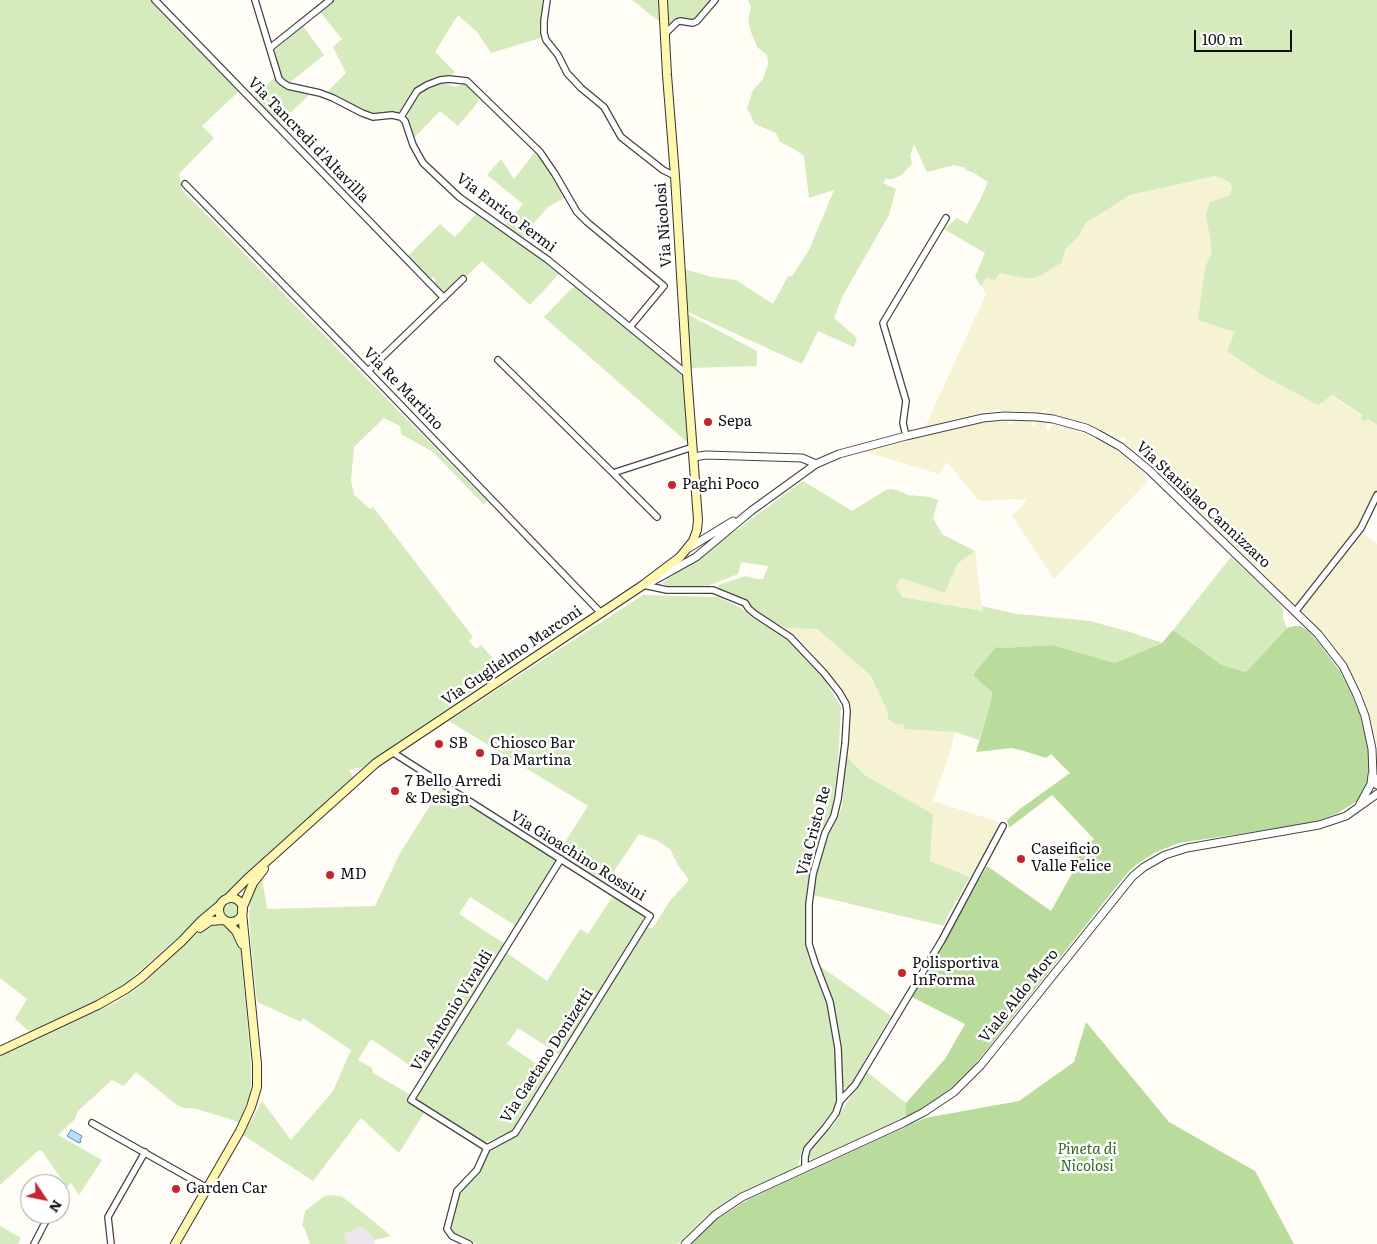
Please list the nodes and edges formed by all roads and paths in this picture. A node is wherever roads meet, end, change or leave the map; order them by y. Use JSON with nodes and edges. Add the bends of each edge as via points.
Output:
{"nodes":[{"id":1,"x":155,"y":0,"type":"edge"},
{"id":2,"x":255,"y":0,"type":"edge"},
{"id":3,"x":330,"y":0,"type":"edge"},
{"id":4,"x":547,"y":0,"type":"edge"},
{"id":5,"x":664,"y":0,"type":"edge"},
{"id":6,"x":714,"y":0,"type":"edge"},
{"id":7,"x":664,"y":34,"type":"junction"},
{"id":8,"x":270,"y":48,"type":"junction"},
{"id":9,"x":401,"y":117,"type":"junction"},
{"id":10,"x":675,"y":176,"type":"junction"},
{"id":11,"x":185,"y":184,"type":"dead end"},
{"id":12,"x":946,"y":218,"type":"dead end"},
{"id":13,"x":463,"y":279,"type":"dead end"},
{"id":14,"x":444,"y":298,"type":"junction"},
{"id":15,"x":630,"y":327,"type":"junction"},
{"id":16,"x":498,"y":360,"type":"dead end"},
{"id":17,"x":368,"y":372,"type":"junction"},
{"id":18,"x":687,"y":374,"type":"junction"},
{"id":19,"x":906,"y":436,"type":"junction"},
{"id":20,"x":693,"y":447,"type":"junction"},
{"id":21,"x":694,"y":456,"type":"junction"},
{"id":22,"x":816,"y":464,"type":"junction"},
{"id":23,"x":613,"y":473,"type":"junction"},
{"id":24,"x":1377,"y":496,"type":"edge"},
{"id":25,"x":751,"y":511,"type":"junction"},
{"id":26,"x":657,"y":516,"type":"dead end"},
{"id":27,"x":687,"y":550,"type":"junction"},
{"id":28,"x":643,"y":585,"type":"junction"},
{"id":29,"x":1295,"y":612,"type":"junction"},
{"id":30,"x":601,"y":613,"type":"junction"},
{"id":31,"x":1372,"y":749,"type":"junction"},
{"id":32,"x":392,"y":752,"type":"junction"},
{"id":33,"x":1377,"y":760,"type":"edge"},
{"id":34,"x":1372,"y":775,"type":"junction"},
{"id":35,"x":1377,"y":785,"type":"edge"},
{"id":36,"x":1377,"y":794,"type":"edge"},
{"id":37,"x":1357,"y":809,"type":"junction"},
{"id":38,"x":1004,"y":826,"type":"dead end"},
{"id":39,"x":282,"y":849,"type":"junction"},
{"id":40,"x":562,"y":859,"type":"junction"},
{"id":41,"x":227,"y":899,"type":"junction"},
{"id":42,"x":220,"y":905,"type":"junction"},
{"id":43,"x":242,"y":910,"type":"junction"},
{"id":44,"x":650,"y":916,"type":"joint"},
{"id":45,"x":225,"y":921,"type":"junction"},
{"id":46,"x":182,"y":941,"type":"junction"},
{"id":47,"x":246,"y":953,"type":"junction"},
{"id":48,"x":0,"y":1051,"type":"edge"},
{"id":49,"x":840,"y":1101,"type":"junction"},
{"id":50,"x":92,"y":1123,"type":"dead end"},
{"id":51,"x":488,"y":1148,"type":"junction"},
{"id":52,"x":145,"y":1152,"type":"junction"},
{"id":53,"x":805,"y":1168,"type":"junction"},
{"id":54,"x":207,"y":1188,"type":"junction"},
{"id":55,"x":44,"y":1224,"type":"edge"},
{"id":56,"x":34,"y":1244,"type":"edge"},
{"id":57,"x":111,"y":1244,"type":"edge"},
{"id":58,"x":175,"y":1244,"type":"edge"},
{"id":59,"x":469,"y":1244,"type":"edge"},
{"id":60,"x":684,"y":1244,"type":"edge"}],
"edges":[{"from":1,"to":14,"type":"street","name":"Via Tancredi d'Altavilla"},
{"from":2,"to":8,"type":"street"},
{"from":3,"to":8,"type":"street"},
{"from":4,"to":10,"type":"street","via":[[544,33],[567,74],[604,107],[621,137]]},
{"from":5,"to":7,"type":"main road","name":"Via Nicolosi"},
{"from":6,"to":7,"type":"street","via":[[697,21],[677,22]]},
{"from":7,"to":10,"type":"main road","name":"Via Nicolosi"},
{"from":8,"to":9,"type":"street","via":[[279,79],[285,85],[320,93],[362,113]]},
{"from":9,"to":15,"type":"street","name":"Via Enrico Fermi","via":[[423,163],[459,197],[548,260]]},
{"from":9,"to":15,"type":"street","via":[[417,91],[427,85],[449,79],[467,81],[540,152],[582,217],[664,286]]},
{"from":10,"to":18,"type":"main road","name":"Via Nicolosi"},
{"from":11,"to":17,"type":"street","name":"Via Re Martino"},
{"from":12,"to":19,"type":"street","via":[[883,323],[906,401],[903,423]]},
{"from":13,"to":14,"type":"street"},
{"from":14,"to":17,"type":"street"},
{"from":15,"to":18,"type":"street","name":"Via Enrico Fermi"},
{"from":16,"to":23,"type":"street"},
{"from":17,"to":30,"type":"street","name":"Via Re Martino"},
{"from":18,"to":20,"type":"main road","name":"Via Nicolosi"},
{"from":19,"to":22,"type":"street","name":"Via Stanislao Cannizzaro","via":[[839,454]]},
{"from":19,"to":29,"type":"street","name":"Via Stanislao Cannizzaro","via":[[1004,416],[1053,419],[1092,431],[1121,447],[1149,470]]},
{"from":20,"to":21,"type":"main road","name":"Via Nicolosi"},
{"from":20,"to":23,"type":"street"},
{"from":21,"to":22,"type":"street","via":[[802,458]]},
{"from":21,"to":27,"type":"main road","name":"Via Guglielmo Marconi","via":[[698,520],[693,541]]},
{"from":22,"to":25,"type":"street","name":"Via Stanislao Cannizzaro"},
{"from":23,"to":26,"type":"street"},
{"from":24,"to":29,"type":"street","via":[[1361,528]]},
{"from":25,"to":27,"type":"street"},
{"from":25,"to":28,"type":"street","via":[[696,557]]},
{"from":27,"to":28,"type":"main road","name":"Via Guglielmo Marconi"},
{"from":28,"to":30,"type":"main road","name":"Via Guglielmo Marconi"},
{"from":28,"to":49,"type":"street","name":"Via Cristo Re","via":[[667,590],[713,590],[745,603],[754,614],[790,637],[824,673],[846,704],[838,799],[813,874],[809,944],[830,1002],[838,1048]]},
{"from":29,"to":31,"type":"street","name":"Via Stanislao Cannizzaro","via":[[1318,634],[1343,666],[1358,695]]},
{"from":30,"to":32,"type":"main road","name":"Via Guglielmo Marconi"},
{"from":31,"to":33,"type":"street"},
{"from":31,"to":34,"type":"street"},
{"from":32,"to":39,"type":"main road","name":"Via Guglielmo Marconi"},
{"from":32,"to":40,"type":"street","name":"Via Gioachino Rossini"},
{"from":34,"to":35,"type":"street"},
{"from":34,"to":37,"type":"street","via":[[1368,791]]},
{"from":36,"to":37,"type":"street","name":"Viale Aldo Moro"},
{"from":37,"to":53,"type":"street","name":"Viale Aldo Moro","via":[[1319,825],[1181,850],[1144,867],[1133,876],[976,1071],[959,1087],[924,1112]]},
{"from":38,"to":49,"type":"street","via":[[942,940],[854,1085]]},
{"from":39,"to":41,"type":"main road"},
{"from":39,"to":43,"type":"main road","via":[[253,883]]},
{"from":40,"to":44,"type":"street","name":"Via Gioachino Rossini"},
{"from":40,"to":51,"type":"street","name":"Via Antonio Vivaldi","via":[[411,1100]]},
{"from":41,"to":42,"type":"main road"},
{"from":41,"to":43,"type":"main road","via":[[238,901]]},
{"from":42,"to":45,"type":"main road","via":[[219,912]]},
{"from":42,"to":46,"type":"main road"},
{"from":43,"to":45,"type":"main road","via":[[238,920]]},
{"from":43,"to":47,"type":"main road"},
{"from":44,"to":51,"type":"street","name":"Via Gaetano Donizetti","via":[[515,1133]]},
{"from":45,"to":46,"type":"main road","via":[[210,921]]},
{"from":45,"to":47,"type":"main road","via":[[236,931]]},
{"from":46,"to":48,"type":"main road","via":[[114,997]]},
{"from":47,"to":54,"type":"main road","via":[[258,1064],[257,1087],[246,1120]]},
{"from":49,"to":53,"type":"street","name":"Via Cristo Re","via":[[836,1113],[807,1149]]},
{"from":50,"to":52,"type":"street"},
{"from":51,"to":59,"type":"street","via":[[477,1170],[457,1191],[447,1229],[452,1236]]},
{"from":52,"to":54,"type":"street"},
{"from":52,"to":57,"type":"street","via":[[108,1217]]},
{"from":53,"to":60,"type":"street","name":"Viale Aldo Moro","via":[[742,1197],[703,1225]]},
{"from":54,"to":58,"type":"main road"},
{"from":55,"to":56,"type":"street"}]}
